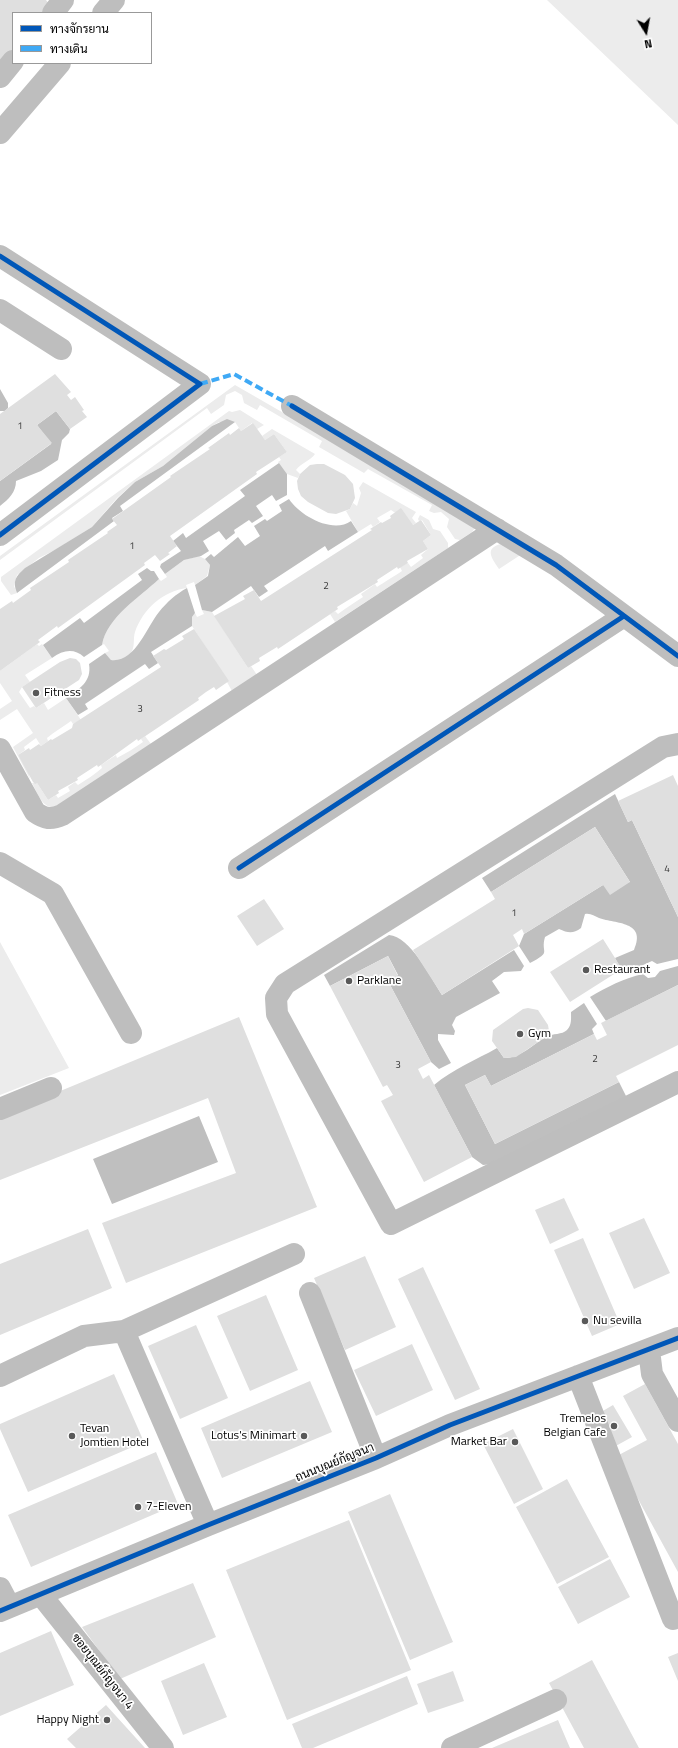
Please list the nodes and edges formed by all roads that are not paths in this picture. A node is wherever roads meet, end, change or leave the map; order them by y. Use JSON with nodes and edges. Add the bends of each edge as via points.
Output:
{"nodes":[{"id":1,"x":63,"y":0,"type":"edge"},
{"id":2,"x":114,"y":0,"type":"edge"},
{"id":3,"x":54,"y":12,"type":"edge"},
{"id":4,"x":104,"y":12,"type":"edge"},
{"id":5,"x":12,"y":63,"type":"edge"},
{"id":6,"x":59,"y":64,"type":"edge"},
{"id":7,"x":0,"y":77,"type":"edge"},
{"id":8,"x":0,"y":133,"type":"edge"},
{"id":9,"x":0,"y":256,"type":"edge"},
{"id":10,"x":0,"y":310,"type":"edge"},
{"id":11,"x":61,"y":348,"type":"dead end"},
{"id":12,"x":292,"y":406,"type":"dead end"},
{"id":13,"x":497,"y":529,"type":"junction"},
{"id":14,"x":0,"y":535,"type":"edge"},
{"id":15,"x":624,"y":616,"type":"junction"},
{"id":16,"x":678,"y":656,"type":"edge"},
{"id":17,"x":678,"y":744,"type":"edge"},
{"id":18,"x":0,"y":749,"type":"edge"},
{"id":19,"x":0,"y":863,"type":"edge"},
{"id":20,"x":239,"y":868,"type":"dead end"},
{"id":21,"x":131,"y":1033,"type":"dead end"},
{"id":22,"x":678,"y":1082,"type":"edge"},
{"id":23,"x":52,"y":1088,"type":"dead end"},
{"id":24,"x":0,"y":1109,"type":"edge"},
{"id":25,"x":294,"y":1254,"type":"dead end"},
{"id":26,"x":310,"y":1293,"type":"dead end"},
{"id":27,"x":124,"y":1331,"type":"junction"},
{"id":28,"x":678,"y":1338,"type":"edge"},
{"id":29,"x":648,"y":1350,"type":"junction"},
{"id":30,"x":0,"y":1376,"type":"edge"},
{"id":31,"x":578,"y":1376,"type":"junction"},
{"id":32,"x":678,"y":1421,"type":"edge"},
{"id":33,"x":376,"y":1458,"type":"junction"},
{"id":34,"x":208,"y":1525,"type":"junction"},
{"id":35,"x":0,"y":1588,"type":"edge"},
{"id":36,"x":41,"y":1595,"type":"junction"},
{"id":37,"x":5,"y":1609,"type":"edge"},
{"id":38,"x":673,"y":1619,"type":"dead end"},
{"id":39,"x":556,"y":1700,"type":"dead end"},
{"id":40,"x":163,"y":1748,"type":"edge"},
{"id":41,"x":452,"y":1748,"type":"edge"}],
"edges":[{"from":1,"to":3,"type":"street"},
{"from":2,"to":4,"type":"street"},
{"from":5,"to":7,"type":"street"},
{"from":6,"to":8,"type":"street"},
{"from":9,"to":14,"type":"street","via":[[200,384]]},
{"from":10,"to":11,"type":"street"},
{"from":12,"to":13,"type":"street"},
{"from":13,"to":15,"type":"street","via":[[556,565]]},
{"from":13,"to":18,"type":"street","via":[[54,819],[44,818],[35,812]]},
{"from":15,"to":16,"type":"street"},
{"from":15,"to":20,"type":"street"},
{"from":17,"to":22,"type":"street","via":[[663,747],[291,980],[285,984],[276,998],[278,1014],[391,1224]]},
{"from":19,"to":21,"type":"street","via":[[53,894]]},
{"from":23,"to":24,"type":"street"},
{"from":25,"to":27,"type":"street"},
{"from":26,"to":33,"type":"street"},
{"from":27,"to":30,"type":"street","via":[[84,1336]]},
{"from":27,"to":34,"type":"street"},
{"from":28,"to":29,"type":"street","name":"ถนนบุณย์กัญจนา"},
{"from":29,"to":31,"type":"street","name":"ถนนบุณย์กัญจนา"},
{"from":29,"to":32,"type":"street","via":[[652,1374]]},
{"from":31,"to":33,"type":"street","name":"ถนนบุณย์กัญจนา","via":[[450,1425]]},
{"from":31,"to":38,"type":"street"},
{"from":33,"to":34,"type":"street","name":"ถนนบุณย์กัญจนา"},
{"from":34,"to":36,"type":"street","name":"ถนนบุณย์กัญจนา"},
{"from":35,"to":37,"type":"street"},
{"from":36,"to":37,"type":"street","name":"ถนนบุณย์กัญจนา"},
{"from":36,"to":40,"type":"street","name":"ซอยบุณย์กัญจนา 4"},
{"from":39,"to":41,"type":"street"}]}
